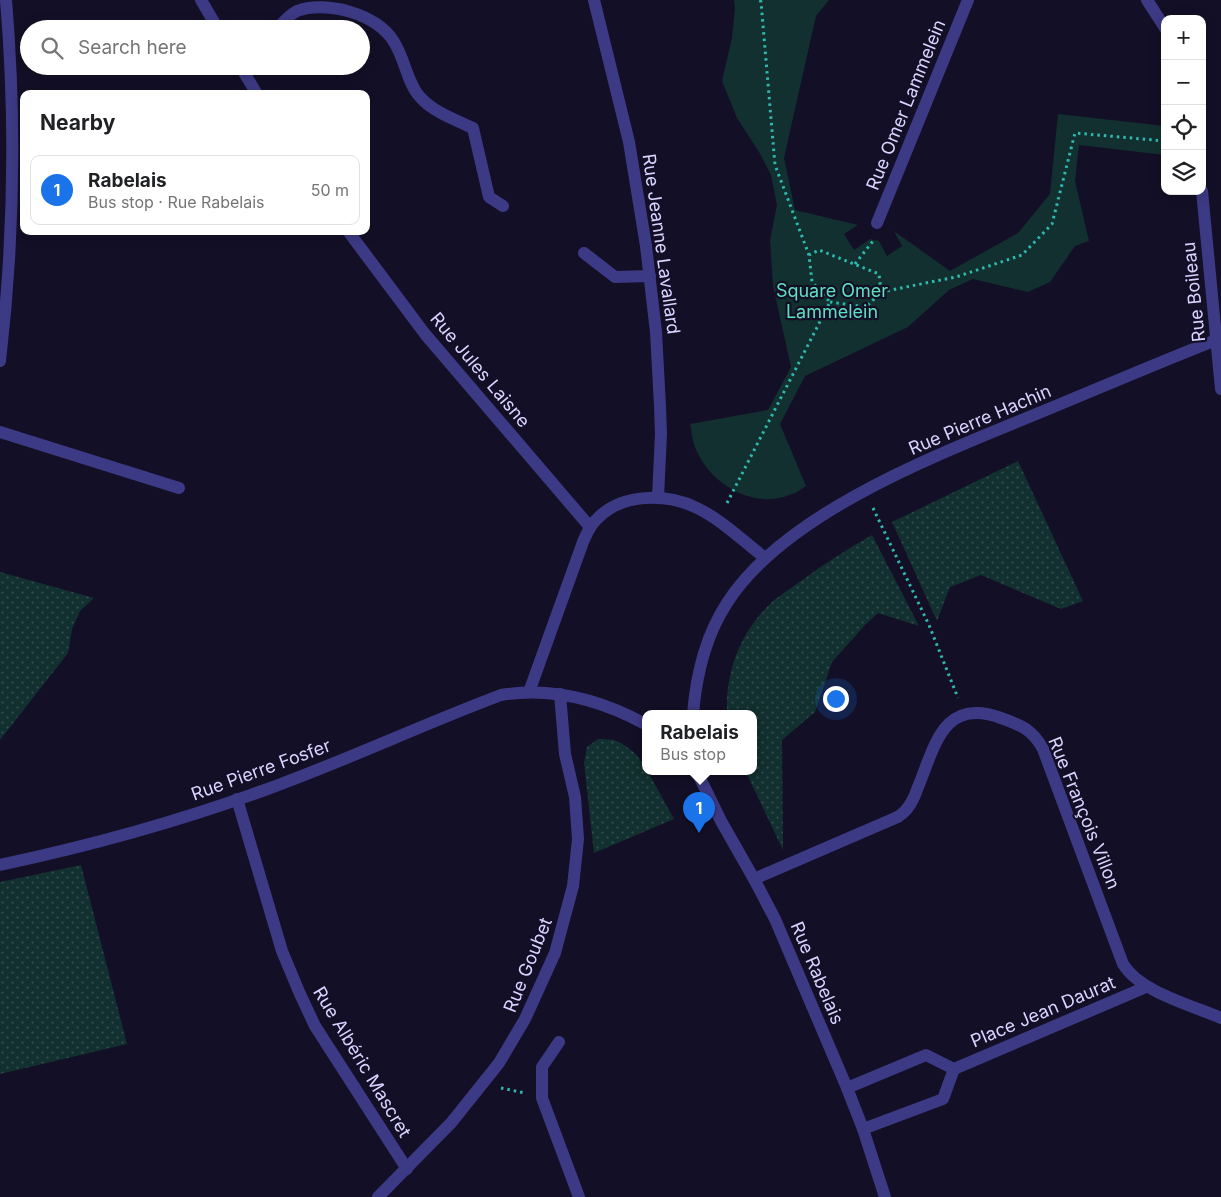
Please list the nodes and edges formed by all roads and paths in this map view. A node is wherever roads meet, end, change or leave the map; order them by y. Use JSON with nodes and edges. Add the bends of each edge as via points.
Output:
{"nodes":[{"id":1,"x":6,"y":0,"type":"edge"},
{"id":2,"x":201,"y":0,"type":"edge"},
{"id":3,"x":594,"y":0,"type":"edge"},
{"id":4,"x":760,"y":0,"type":"edge"},
{"id":5,"x":968,"y":0,"type":"edge"},
{"id":6,"x":1147,"y":0,"type":"edge"},
{"id":7,"x":213,"y":20,"type":"edge"},
{"id":8,"x":286,"y":20,"type":"edge"},
{"id":9,"x":369,"y":20,"type":"edge"},
{"id":10,"x":370,"y":20,"type":"edge"},
{"id":11,"x":1161,"y":22,"type":"edge"},
{"id":12,"x":246,"y":75,"type":"edge"},
{"id":13,"x":255,"y":90,"type":"edge"},
{"id":14,"x":1161,"y":141,"type":"edge"},
{"id":15,"x":1202,"y":195,"type":"edge"},
{"id":16,"x":503,"y":206,"type":"dead end"},
{"id":17,"x":877,"y":223,"type":"joint"},
{"id":18,"x":351,"y":235,"type":"edge"},
{"id":19,"x":584,"y":253,"type":"dead end"},
{"id":20,"x":809,"y":255,"type":"junction"},
{"id":21,"x":855,"y":264,"type":"junction"},
{"id":22,"x":650,"y":276,"type":"junction"},
{"id":23,"x":881,"y":292,"type":"junction"},
{"id":24,"x":830,"y":302,"type":"junction"},
{"id":25,"x":1219,"y":339,"type":"edge"},
{"id":26,"x":0,"y":361,"type":"edge"},
{"id":27,"x":1221,"y":389,"type":"edge"},
{"id":28,"x":0,"y":432,"type":"edge"},
{"id":29,"x":179,"y":488,"type":"dead end"},
{"id":30,"x":865,"y":491,"type":"junction"},
{"id":31,"x":658,"y":497,"type":"junction"},
{"id":32,"x":719,"y":522,"type":"junction"},
{"id":33,"x":590,"y":527,"type":"junction"},
{"id":34,"x":765,"y":558,"type":"junction"},
{"id":35,"x":529,"y":692,"type":"junction"},
{"id":36,"x":560,"y":694,"type":"junction"},
{"id":37,"x":694,"y":710,"type":"edge"},
{"id":38,"x":965,"y":715,"type":"junction"},
{"id":39,"x":642,"y":723,"type":"edge"},
{"id":40,"x":698,"y":775,"type":"edge"},
{"id":41,"x":237,"y":800,"type":"junction"},
{"id":42,"x":0,"y":864,"type":"edge"},
{"id":43,"x":754,"y":878,"type":"junction"},
{"id":44,"x":1146,"y":987,"type":"junction"},
{"id":45,"x":1221,"y":1018,"type":"edge"},
{"id":46,"x":559,"y":1042,"type":"dead end"},
{"id":47,"x":954,"y":1069,"type":"junction"},
{"id":48,"x":484,"y":1084,"type":"junction"},
{"id":49,"x":846,"y":1088,"type":"junction"},
{"id":50,"x":542,"y":1098,"type":"junction"},
{"id":51,"x":863,"y":1129,"type":"junction"},
{"id":52,"x":406,"y":1169,"type":"junction"},
{"id":53,"x":378,"y":1197,"type":"edge"},
{"id":54,"x":579,"y":1197,"type":"edge"},
{"id":55,"x":885,"y":1197,"type":"edge"}],
"edges":[{"from":1,"to":26,"type":"street","via":[[12,185]]},
{"from":2,"to":7,"type":"street"},
{"from":3,"to":22,"type":"street","name":"Rue Jeanne Lavallard","via":[[629,142]]},
{"from":4,"to":20,"type":"path","via":[[775,165]]},
{"from":5,"to":17,"type":"street","name":"Rue Omer Lammelein"},
{"from":6,"to":11,"type":"street"},
{"from":8,"to":9,"type":"street","via":[[297,10],[322,4],[355,11]]},
{"from":10,"to":16,"type":"street","via":[[393,40],[419,97],[473,128],[489,197]]},
{"from":12,"to":13,"type":"street"},
{"from":14,"to":23,"type":"path","via":[[1075,133],[1052,224],[1022,255],[956,277]]},
{"from":15,"to":25,"type":"street","name":"Rue Boileau"},
{"from":17,"to":21,"type":"path","via":[[874,240]]},
{"from":18,"to":33,"type":"street","name":"Rue Jules Laisne","via":[[430,340]]},
{"from":19,"to":22,"type":"street","via":[[615,277]]},
{"from":20,"to":21,"type":"path","via":[[819,250]]},
{"from":20,"to":24,"type":"path","via":[[812,282]]},
{"from":21,"to":23,"type":"path","via":[[878,274]]},
{"from":22,"to":31,"type":"street","name":"Rue Jeanne Lavallard","via":[[660,406]]},
{"from":23,"to":24,"type":"path","via":[[866,307]]},
{"from":24,"to":32,"type":"path"},
{"from":25,"to":27,"type":"street","name":"Rue Boileau"},
{"from":25,"to":30,"type":"street","name":"Rue Pierre Hachin","via":[[970,441]]},
{"from":28,"to":29,"type":"street"},
{"from":30,"to":34,"type":"street","name":"Rue Pierre Hachin","via":[[811,523]]},
{"from":30,"to":38,"type":"path","via":[[929,625]]},
{"from":31,"to":32,"type":"street","via":[[688,503]]},
{"from":31,"to":33,"type":"street","via":[[623,502],[607,510]]},
{"from":32,"to":34,"type":"street"},
{"from":33,"to":35,"type":"street"},
{"from":34,"to":37,"type":"street","name":"Rue Pierre Hachin","via":[[726,603],[717,620],[703,662]]},
{"from":35,"to":36,"type":"street","name":"Rue Pierre Fosfer"},
{"from":35,"to":41,"type":"street","name":"Rue Pierre Fosfer","via":[[501,695]]},
{"from":36,"to":39,"type":"street","name":"Rue Pierre Fosfer","via":[[599,704]]},
{"from":36,"to":48,"type":"street","name":"Rue Goubet","via":[[564,749],[577,819],[573,886],[562,932],[546,974],[514,1040]]},
{"from":38,"to":43,"type":"street","name":"Rue François Villon","via":[[953,719],[940,735],[916,794],[903,813]]},
{"from":38,"to":44,"type":"street","name":"Rue François Villon","via":[[992,714],[1020,725],[1037,738],[1124,964]]},
{"from":40,"to":43,"type":"street","name":"Rue Rabelais"},
{"from":41,"to":42,"type":"street","name":"Rue Pierre Fosfer","via":[[123,835]]},
{"from":41,"to":52,"type":"street","name":"Rue Albéric Mascret","via":[[282,950],[300,994],[316,1026]]},
{"from":43,"to":49,"type":"street","name":"Rue Rabelais","via":[[775,919]]},
{"from":44,"to":45,"type":"street","name":"Rue François Villon"},
{"from":44,"to":47,"type":"street","name":"Place Jean Daurat"},
{"from":46,"to":50,"type":"street","via":[[542,1067]]},
{"from":47,"to":49,"type":"street","via":[[926,1055]]},
{"from":47,"to":51,"type":"street","via":[[943,1099]]},
{"from":48,"to":50,"type":"path"},
{"from":48,"to":52,"type":"street","name":"Rue Goubet"},
{"from":49,"to":51,"type":"street","name":"Rue Rabelais"},
{"from":50,"to":54,"type":"street"},
{"from":51,"to":55,"type":"street","name":"Rue Rabelais"},
{"from":52,"to":53,"type":"street","name":"Rue Goubet"}]}
